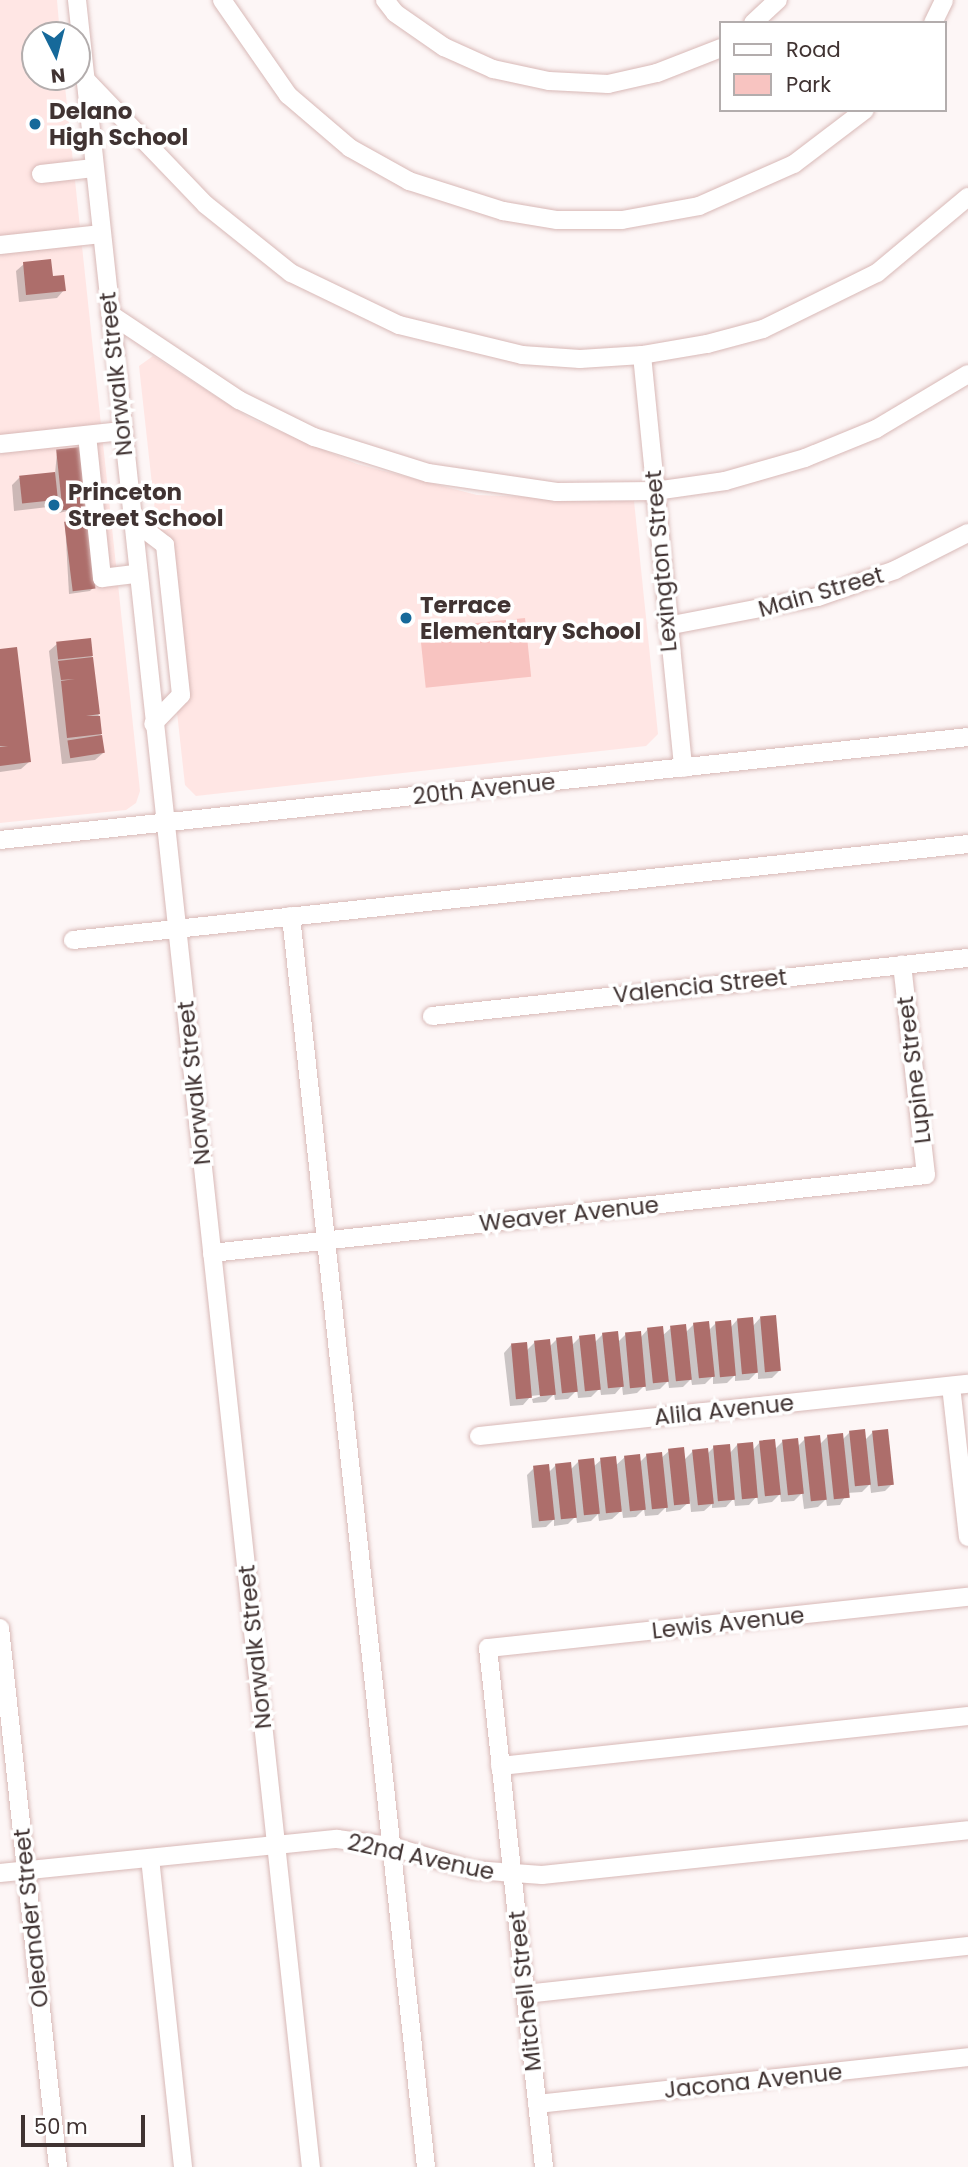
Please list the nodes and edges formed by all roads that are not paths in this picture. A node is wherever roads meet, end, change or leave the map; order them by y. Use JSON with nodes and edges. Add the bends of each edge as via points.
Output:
{"nodes":[{"id":1,"x":77,"y":0,"type":"edge"},
{"id":2,"x":222,"y":0,"type":"edge"},
{"id":3,"x":385,"y":0,"type":"edge"},
{"id":4,"x":778,"y":0,"type":"edge"},
{"id":5,"x":944,"y":0,"type":"edge"},
{"id":6,"x":79,"y":21,"type":"edge"},
{"id":7,"x":755,"y":21,"type":"edge"},
{"id":8,"x":934,"y":21,"type":"edge"},
{"id":9,"x":720,"y":48,"type":"edge"},
{"id":10,"x":91,"y":85,"type":"edge"},
{"id":11,"x":87,"y":91,"type":"edge"},
{"id":12,"x":862,"y":112,"type":"edge"},
{"id":13,"x":94,"y":168,"type":"junction"},
{"id":14,"x":41,"y":174,"type":"dead end"},
{"id":15,"x":968,"y":197,"type":"edge"},
{"id":16,"x":101,"y":234,"type":"junction"},
{"id":17,"x":0,"y":244,"type":"edge"},
{"id":18,"x":110,"y":314,"type":"junction"},
{"id":19,"x":642,"y":355,"type":"junction"},
{"id":20,"x":968,"y":374,"type":"edge"},
{"id":21,"x":122,"y":431,"type":"junction"},
{"id":22,"x":87,"y":435,"type":"junction"},
{"id":23,"x":0,"y":444,"type":"edge"},
{"id":24,"x":655,"y":491,"type":"junction"},
{"id":25,"x":131,"y":519,"type":"junction"},
{"id":26,"x":968,"y":533,"type":"edge"},
{"id":27,"x":137,"y":574,"type":"junction"},
{"id":28,"x":667,"y":626,"type":"junction"},
{"id":29,"x":153,"y":724,"type":"junction"},
{"id":30,"x":968,"y":737,"type":"edge"},
{"id":31,"x":683,"y":768,"type":"junction"},
{"id":32,"x":163,"y":824,"type":"junction"},
{"id":33,"x":0,"y":841,"type":"edge"},
{"id":34,"x":968,"y":844,"type":"edge"},
{"id":35,"x":291,"y":916,"type":"junction"},
{"id":36,"x":178,"y":929,"type":"junction"},
{"id":37,"x":73,"y":940,"type":"dead end"},
{"id":38,"x":968,"y":957,"type":"edge"},
{"id":39,"x":902,"y":964,"type":"junction"},
{"id":40,"x":432,"y":1016,"type":"dead end"},
{"id":41,"x":926,"y":1175,"type":"joint"},
{"id":42,"x":326,"y":1240,"type":"junction"},
{"id":43,"x":212,"y":1253,"type":"junction"},
{"id":44,"x":959,"y":1385,"type":"edge"},
{"id":45,"x":479,"y":1436,"type":"dead end"},
{"id":46,"x":968,"y":1537,"type":"edge"},
{"id":47,"x":968,"y":1597,"type":"edge"},
{"id":48,"x":0,"y":1628,"type":"edge"},
{"id":49,"x":488,"y":1648,"type":"joint"},
{"id":50,"x":968,"y":1716,"type":"edge"},
{"id":51,"x":500,"y":1766,"type":"junction"},
{"id":52,"x":968,"y":1830,"type":"edge"},
{"id":53,"x":277,"y":1844,"type":"junction"},
{"id":54,"x":390,"y":1846,"type":"junction"},
{"id":55,"x":150,"y":1858,"type":"junction"},
{"id":56,"x":26,"y":1871,"type":"junction"},
{"id":57,"x":0,"y":1873,"type":"edge"},
{"id":58,"x":512,"y":1876,"type":"junction"},
{"id":59,"x":968,"y":1946,"type":"edge"},
{"id":60,"x":525,"y":1994,"type":"junction"},
{"id":61,"x":968,"y":2057,"type":"edge"},
{"id":62,"x":537,"y":2104,"type":"junction"},
{"id":63,"x":58,"y":2167,"type":"edge"},
{"id":64,"x":183,"y":2167,"type":"edge"},
{"id":65,"x":311,"y":2167,"type":"edge"},
{"id":66,"x":426,"y":2167,"type":"edge"},
{"id":67,"x":544,"y":2167,"type":"edge"}],
"edges":[{"from":1,"to":6,"type":"street","name":"Norwalk Street"},
{"from":2,"to":12,"type":"street","via":[[288,95],[350,148],[409,181],[503,211],[557,220],[622,220],[699,206],[794,164]]},
{"from":3,"to":9,"type":"street","via":[[395,13],[444,47],[493,69],[549,81],[608,84],[657,73]]},
{"from":4,"to":7,"type":"street"},
{"from":5,"to":8,"type":"street"},
{"from":10,"to":19,"type":"street","via":[[225,223],[290,273],[342,301],[411,329],[494,351],[580,359]]},
{"from":11,"to":13,"type":"street","name":"Norwalk Street"},
{"from":13,"to":14,"type":"street"},
{"from":13,"to":16,"type":"street","name":"Norwalk Street"},
{"from":15,"to":19,"type":"street","via":[[901,256],[824,303],[736,337]]},
{"from":16,"to":17,"type":"street"},
{"from":16,"to":18,"type":"street","name":"Norwalk Street"},
{"from":18,"to":21,"type":"street","name":"Norwalk Street"},
{"from":18,"to":24,"type":"street","via":[[239,400],[368,457],[526,490]]},
{"from":19,"to":24,"type":"street","name":"Lexington Street"},
{"from":20,"to":24,"type":"street","via":[[876,429],[805,458],[725,481]]},
{"from":21,"to":22,"type":"street"},
{"from":21,"to":25,"type":"street","name":"Norwalk Street"},
{"from":22,"to":23,"type":"street"},
{"from":22,"to":27,"type":"street","via":[[102,578]]},
{"from":24,"to":28,"type":"street","name":"Lexington Street"},
{"from":25,"to":27,"type":"street","name":"Norwalk Street"},
{"from":25,"to":29,"type":"street","via":[[165,545],[181,695]]},
{"from":26,"to":28,"type":"street","name":"Main Street","via":[[895,570],[818,597]]},
{"from":27,"to":29,"type":"street","name":"Norwalk Street"},
{"from":28,"to":31,"type":"street","name":"Lexington Street"},
{"from":29,"to":32,"type":"street","name":"Norwalk Street"},
{"from":30,"to":31,"type":"street","name":"20th Avenue"},
{"from":31,"to":32,"type":"street","name":"20th Avenue"},
{"from":32,"to":33,"type":"street","name":"20th Avenue"},
{"from":32,"to":36,"type":"street","name":"Norwalk Street"},
{"from":34,"to":35,"type":"street"},
{"from":35,"to":36,"type":"street"},
{"from":35,"to":42,"type":"street"},
{"from":36,"to":37,"type":"street"},
{"from":36,"to":43,"type":"street","name":"Norwalk Street"},
{"from":38,"to":39,"type":"street","name":"Valencia Street"},
{"from":39,"to":40,"type":"street","name":"Valencia Street"},
{"from":39,"to":41,"type":"street","name":"Lupine Street"},
{"from":41,"to":42,"type":"street","name":"Weaver Avenue"},
{"from":42,"to":43,"type":"street","name":"Weaver Avenue"},
{"from":42,"to":54,"type":"street"},
{"from":43,"to":53,"type":"street","name":"Norwalk Street"},
{"from":44,"to":45,"type":"street","name":"Alila Avenue"},
{"from":44,"to":46,"type":"street"},
{"from":47,"to":49,"type":"street","name":"Lewis Avenue"},
{"from":48,"to":56,"type":"street","name":"Oleander Street"},
{"from":49,"to":51,"type":"street","name":"Mitchell Street"},
{"from":50,"to":51,"type":"street"},
{"from":51,"to":58,"type":"street","name":"Mitchell Street"},
{"from":52,"to":58,"type":"street","name":"22nd Avenue"},
{"from":53,"to":54,"type":"street","name":"22nd Avenue","via":[[337,1839]]},
{"from":53,"to":55,"type":"street","name":"22nd Avenue"},
{"from":53,"to":65,"type":"street","name":"Norwalk Street"},
{"from":54,"to":58,"type":"street","name":"22nd Avenue","via":[[473,1871]]},
{"from":54,"to":66,"type":"street"},
{"from":55,"to":56,"type":"street","name":"22nd Avenue"},
{"from":55,"to":64,"type":"street"},
{"from":56,"to":57,"type":"street","name":"22nd Avenue"},
{"from":56,"to":63,"type":"street","name":"Oleander Street"},
{"from":58,"to":60,"type":"street","name":"Mitchell Street"},
{"from":59,"to":60,"type":"street"},
{"from":60,"to":62,"type":"street","name":"Mitchell Street"},
{"from":61,"to":62,"type":"street","name":"Jacona Avenue"},
{"from":62,"to":67,"type":"street","name":"Mitchell Street"}]}
